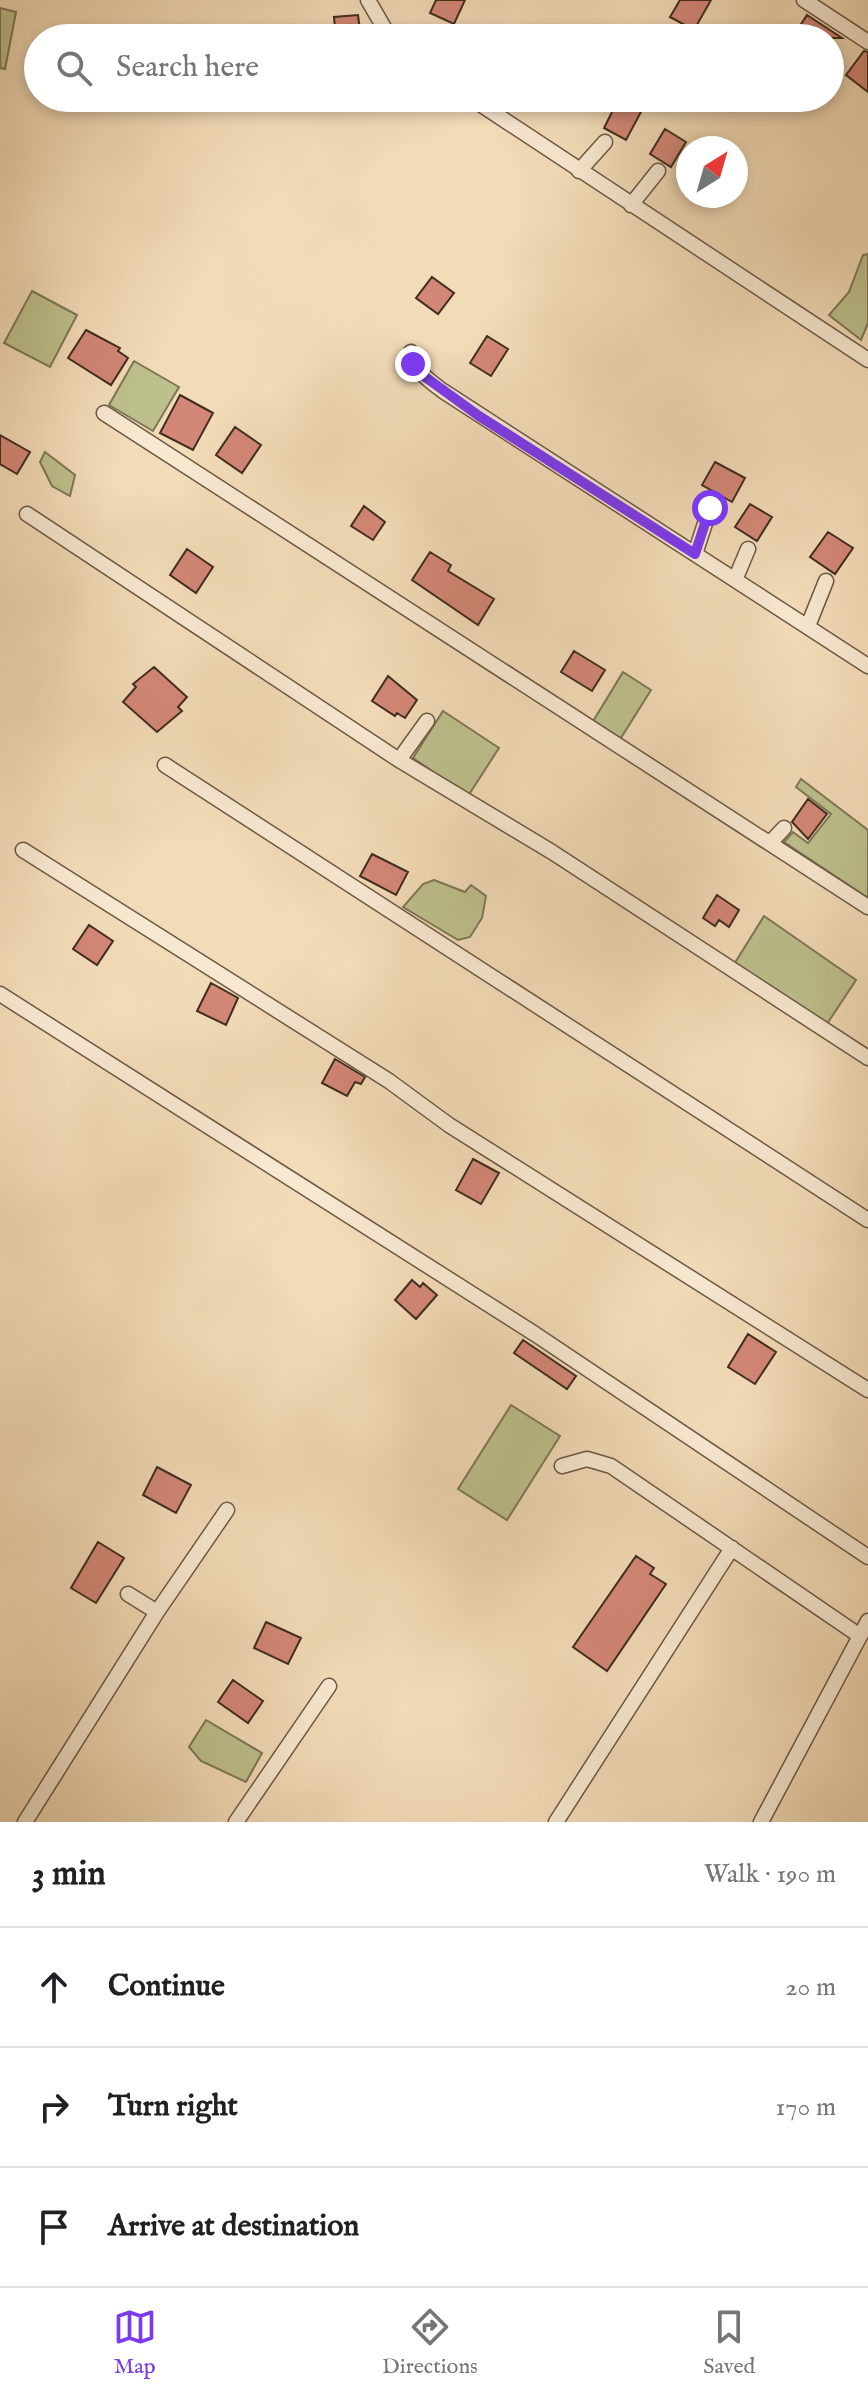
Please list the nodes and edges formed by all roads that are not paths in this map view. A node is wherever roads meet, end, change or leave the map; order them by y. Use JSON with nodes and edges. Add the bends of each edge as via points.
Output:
{"nodes":[{"id":1,"x":368,"y":0,"type":"edge"},
{"id":2,"x":804,"y":0,"type":"edge"},
{"id":3,"x":382,"y":24,"type":"edge"},
{"id":4,"x":841,"y":24,"type":"edge"},
{"id":5,"x":844,"y":26,"type":"edge"},
{"id":6,"x":868,"y":42,"type":"edge"},
{"id":7,"x":492,"y":112,"type":"edge"},
{"id":8,"x":605,"y":142,"type":"dead end"},
{"id":9,"x":579,"y":171,"type":"junction"},
{"id":10,"x":658,"y":171,"type":"dead end"},
{"id":11,"x":631,"y":205,"type":"junction"},
{"id":12,"x":411,"y":352,"type":"dead end"},
{"id":13,"x":868,"y":360,"type":"edge"},
{"id":14,"x":104,"y":413,"type":"dead end"},
{"id":15,"x":710,"y":508,"type":"dead end"},
{"id":16,"x":27,"y":514,"type":"dead end"},
{"id":17,"x":748,"y":549,"type":"dead end"},
{"id":18,"x":695,"y":554,"type":"junction"},
{"id":19,"x":735,"y":580,"type":"junction"},
{"id":20,"x":826,"y":581,"type":"dead end"},
{"id":21,"x":808,"y":626,"type":"junction"},
{"id":22,"x":868,"y":666,"type":"edge"},
{"id":23,"x":427,"y":721,"type":"dead end"},
{"id":24,"x":399,"y":760,"type":"junction"},
{"id":25,"x":165,"y":765,"type":"dead end"},
{"id":26,"x":784,"y":828,"type":"dead end"},
{"id":27,"x":771,"y":842,"type":"junction"},
{"id":28,"x":23,"y":850,"type":"dead end"},
{"id":29,"x":868,"y":907,"type":"edge"},
{"id":30,"x":0,"y":994,"type":"edge"},
{"id":31,"x":868,"y":1058,"type":"edge"},
{"id":32,"x":868,"y":1220,"type":"edge"},
{"id":33,"x":868,"y":1390,"type":"edge"},
{"id":34,"x":562,"y":1466,"type":"dead end"},
{"id":35,"x":227,"y":1510,"type":"dead end"},
{"id":36,"x":732,"y":1548,"type":"junction"},
{"id":37,"x":868,"y":1557,"type":"edge"},
{"id":38,"x":128,"y":1594,"type":"dead end"},
{"id":39,"x":157,"y":1612,"type":"junction"},
{"id":40,"x":868,"y":1621,"type":"edge"},
{"id":41,"x":860,"y":1636,"type":"junction"},
{"id":42,"x":329,"y":1686,"type":"dead end"},
{"id":43,"x":25,"y":1822,"type":"edge"},
{"id":44,"x":236,"y":1822,"type":"edge"},
{"id":45,"x":556,"y":1822,"type":"edge"},
{"id":46,"x":761,"y":1822,"type":"edge"}],
"edges":[{"from":1,"to":3,"type":"street"},
{"from":2,"to":4,"type":"street"},
{"from":5,"to":6,"type":"street"},
{"from":7,"to":9,"type":"street"},
{"from":8,"to":9,"type":"street"},
{"from":9,"to":11,"type":"street"},
{"from":10,"to":11,"type":"street"},
{"from":11,"to":13,"type":"street"},
{"from":12,"to":18,"type":"street","via":[[421,374],[443,391]]},
{"from":14,"to":27,"type":"street"},
{"from":15,"to":18,"type":"street"},
{"from":16,"to":24,"type":"street"},
{"from":17,"to":19,"type":"street"},
{"from":18,"to":19,"type":"street"},
{"from":19,"to":21,"type":"street"},
{"from":20,"to":21,"type":"street"},
{"from":21,"to":22,"type":"street"},
{"from":23,"to":24,"type":"street"},
{"from":24,"to":31,"type":"street","via":[[552,852]]},
{"from":25,"to":32,"type":"street"},
{"from":26,"to":27,"type":"street"},
{"from":27,"to":29,"type":"street"},
{"from":28,"to":33,"type":"street"},
{"from":30,"to":37,"type":"street","via":[[535,1334]]},
{"from":34,"to":36,"type":"street","via":[[599,1460]]},
{"from":35,"to":39,"type":"street"},
{"from":36,"to":41,"type":"street"},
{"from":36,"to":45,"type":"street"},
{"from":38,"to":39,"type":"street"},
{"from":39,"to":43,"type":"street"},
{"from":40,"to":41,"type":"street"},
{"from":41,"to":46,"type":"street"},
{"from":42,"to":44,"type":"street"}]}
